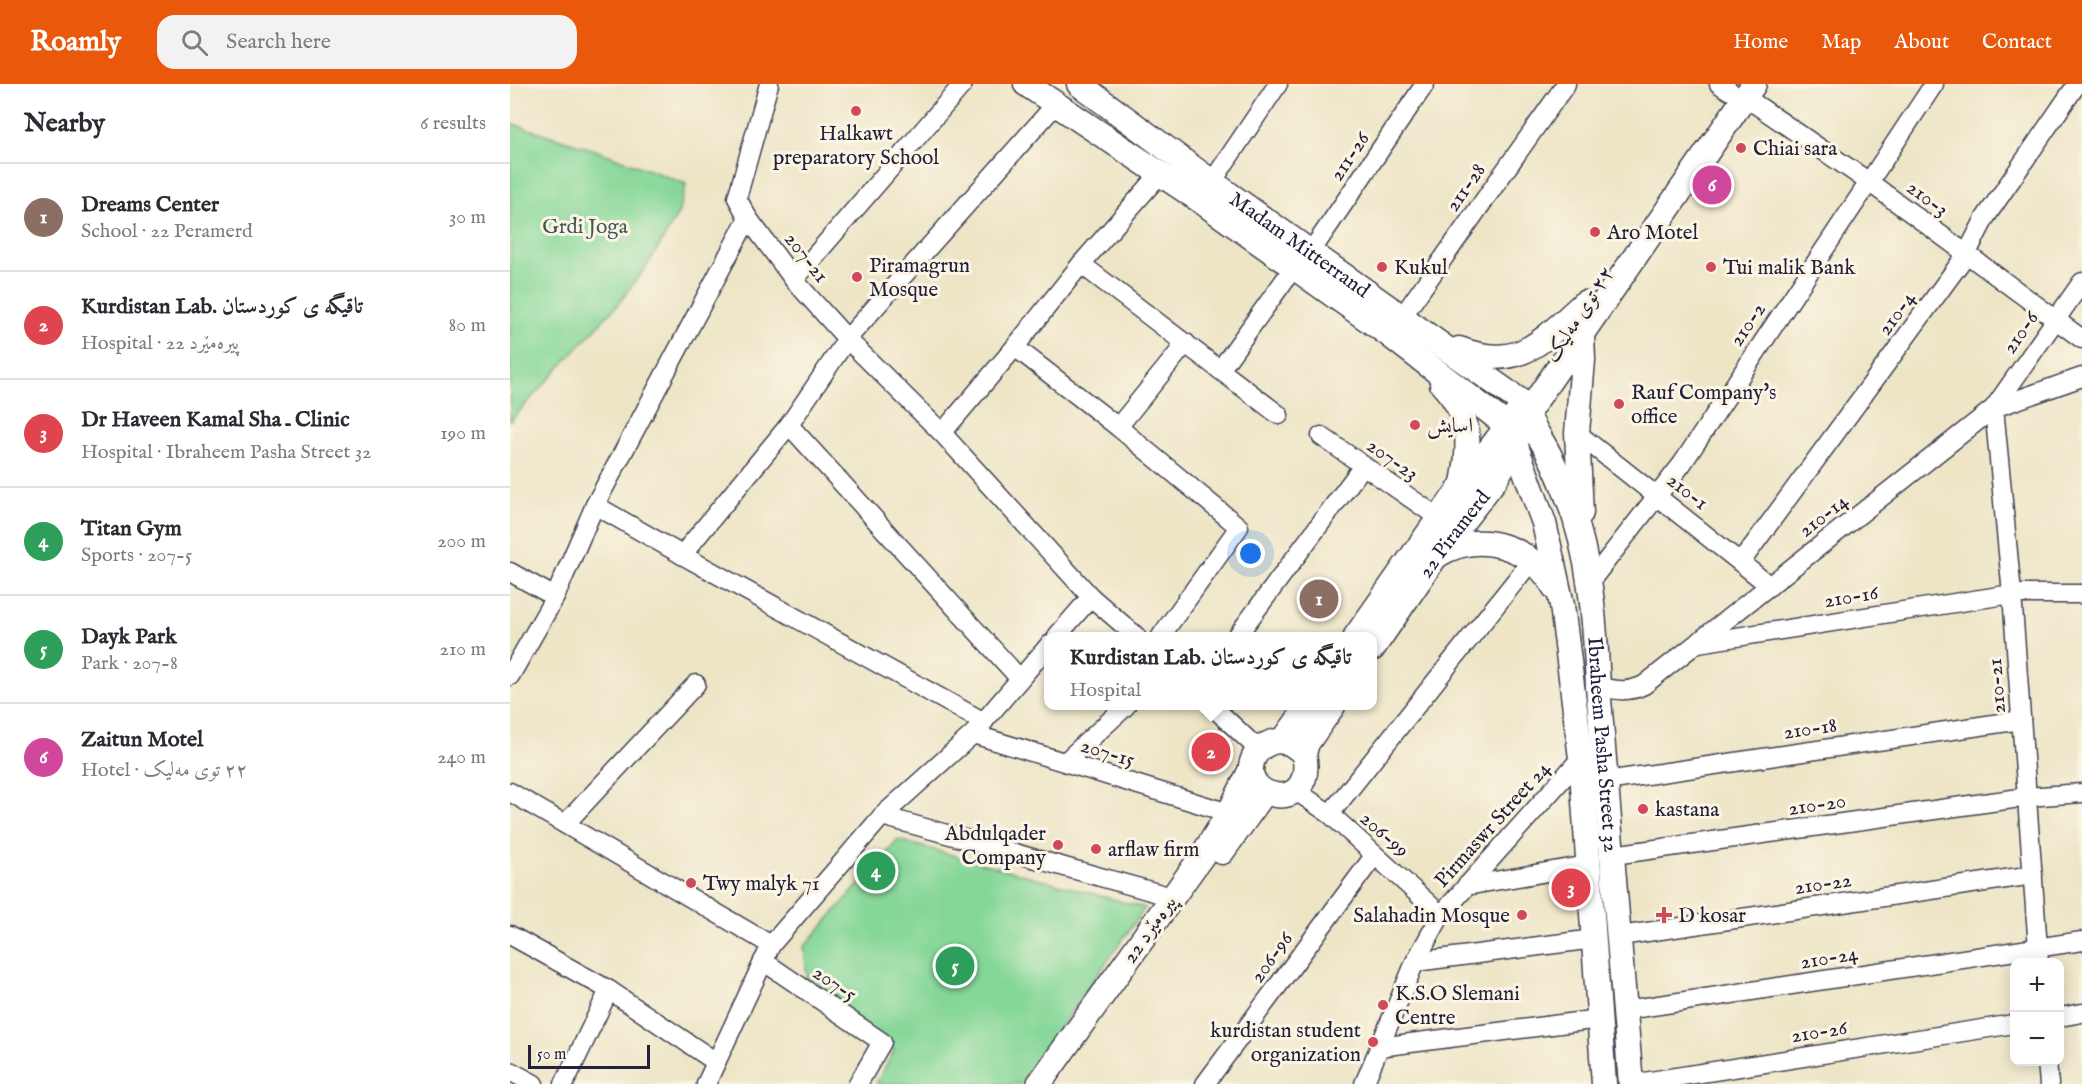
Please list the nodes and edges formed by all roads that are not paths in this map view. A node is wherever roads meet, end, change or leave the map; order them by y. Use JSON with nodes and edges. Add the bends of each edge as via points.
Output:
{"nodes":[{"id":1,"x":769,"y":84,"type":"edge"},
{"id":2,"x":963,"y":84,"type":"edge"},
{"id":3,"x":1026,"y":84,"type":"edge"},
{"id":4,"x":1079,"y":84,"type":"edge"},
{"id":5,"x":1278,"y":84,"type":"edge"},
{"id":6,"x":1425,"y":84,"type":"edge"},
{"id":7,"x":1566,"y":84,"type":"edge"},
{"id":8,"x":1934,"y":84,"type":"edge"},
{"id":9,"x":2077,"y":84,"type":"edge"},
{"id":10,"x":1736,"y":88,"type":"edge"},
{"id":11,"x":1056,"y":104,"type":"junction"},
{"id":12,"x":1160,"y":174,"type":"junction"},
{"id":13,"x":1212,"y":182,"type":"junction"},
{"id":14,"x":1869,"y":182,"type":"junction"},
{"id":15,"x":748,"y":218,"type":"junction"},
{"id":16,"x":1966,"y":255,"type":"junction"},
{"id":17,"x":1302,"y":260,"type":"junction"},
{"id":18,"x":1081,"y":264,"type":"junction"},
{"id":19,"x":795,"y":280,"type":"junction"},
{"id":20,"x":2082,"y":282,"type":"edge"},
{"id":21,"x":1584,"y":303,"type":"junction"},
{"id":22,"x":1402,"y":317,"type":"junction"},
{"id":23,"x":2056,"y":321,"type":"junction"},
{"id":24,"x":1582,"y":334,"type":"junction"},
{"id":25,"x":1427,"y":335,"type":"junction"},
{"id":26,"x":847,"y":339,"type":"junction"},
{"id":27,"x":2082,"y":339,"type":"edge"},
{"id":28,"x":1186,"y":343,"type":"junction"},
{"id":29,"x":1015,"y":347,"type":"junction"},
{"id":30,"x":1413,"y":355,"type":"junction"},
{"id":31,"x":1220,"y":370,"type":"junction"},
{"id":32,"x":2082,"y":377,"type":"edge"},
{"id":33,"x":1994,"y":408,"type":"junction"},
{"id":34,"x":1279,"y":415,"type":"dead end"},
{"id":35,"x":1518,"y":423,"type":"junction"},
{"id":36,"x":789,"y":424,"type":"junction"},
{"id":37,"x":1118,"y":427,"type":"junction"},
{"id":38,"x":942,"y":433,"type":"junction"},
{"id":39,"x":1577,"y":433,"type":"junction"},
{"id":40,"x":1321,"y":436,"type":"dead end"},
{"id":41,"x":1363,"y":466,"type":"junction"},
{"id":42,"x":1463,"y":484,"type":"junction"},
{"id":43,"x":1658,"y":496,"type":"junction"},
{"id":44,"x":595,"y":505,"type":"junction"},
{"id":45,"x":1438,"y":518,"type":"junction"},
{"id":46,"x":1583,"y":552,"type":"junction"},
{"id":47,"x":682,"y":555,"type":"junction"},
{"id":48,"x":1436,"y":556,"type":"junction"},
{"id":49,"x":1532,"y":560,"type":"junction"},
{"id":50,"x":1741,"y":562,"type":"junction"},
{"id":51,"x":510,"y":572,"type":"edge"},
{"id":52,"x":1589,"y":583,"type":"junction"},
{"id":53,"x":1770,"y":586,"type":"junction"},
{"id":54,"x":2012,"y":594,"type":"junction"},
{"id":55,"x":2082,"y":594,"type":"edge"},
{"id":56,"x":555,"y":597,"type":"junction"},
{"id":57,"x":1090,"y":597,"type":"junction"},
{"id":58,"x":1562,"y":604,"type":"junction"},
{"id":59,"x":1060,"y":632,"type":"edge"},
{"id":60,"x":1131,"y":632,"type":"edge"},
{"id":61,"x":1164,"y":632,"type":"edge"},
{"id":62,"x":1240,"y":632,"type":"edge"},
{"id":63,"x":1359,"y":632,"type":"edge"},
{"id":64,"x":1377,"y":642,"type":"edge"},
{"id":65,"x":1697,"y":643,"type":"junction"},
{"id":66,"x":1044,"y":651,"type":"edge"},
{"id":67,"x":510,"y":676,"type":"edge"},
{"id":68,"x":1020,"y":679,"type":"junction"},
{"id":69,"x":696,"y":684,"type":"dead end"},
{"id":70,"x":1598,"y":687,"type":"junction"},
{"id":71,"x":1121,"y":710,"type":"edge"},
{"id":72,"x":1216,"y":710,"type":"edge"},
{"id":73,"x":1305,"y":710,"type":"edge"},
{"id":74,"x":1330,"y":710,"type":"edge"},
{"id":75,"x":2021,"y":720,"type":"junction"},
{"id":76,"x":979,"y":728,"type":"junction"},
{"id":77,"x":1283,"y":741,"type":"junction"},
{"id":78,"x":1304,"y":753,"type":"junction"},
{"id":79,"x":1581,"y":758,"type":"junction"},
{"id":80,"x":1255,"y":759,"type":"junction"},
{"id":81,"x":1065,"y":762,"type":"junction"},
{"id":82,"x":1606,"y":781,"type":"junction"},
{"id":83,"x":1296,"y":791,"type":"junction"},
{"id":84,"x":510,"y":792,"type":"edge"},
{"id":85,"x":1265,"y":792,"type":"junction"},
{"id":86,"x":2082,"y":793,"type":"edge"},
{"id":87,"x":2027,"y":797,"type":"junction"},
{"id":88,"x":1229,"y":813,"type":"junction"},
{"id":89,"x":1330,"y":814,"type":"junction"},
{"id":90,"x":882,"y":816,"type":"junction"},
{"id":91,"x":565,"y":824,"type":"junction"},
{"id":92,"x":1613,"y":855,"type":"junction"},
{"id":93,"x":1374,"y":856,"type":"junction"},
{"id":94,"x":1588,"y":865,"type":"junction"},
{"id":95,"x":2033,"y":875,"type":"junction"},
{"id":96,"x":1466,"y":886,"type":"junction"},
{"id":97,"x":1172,"y":897,"type":"junction"},
{"id":98,"x":1441,"y":915,"type":"junction"},
{"id":99,"x":510,"y":935,"type":"edge"},
{"id":100,"x":1620,"y":936,"type":"junction"},
{"id":101,"x":1594,"y":939,"type":"junction"},
{"id":102,"x":2082,"y":941,"type":"edge"},
{"id":103,"x":767,"y":953,"type":"junction"},
{"id":104,"x":2038,"y":955,"type":"edge"},
{"id":105,"x":1416,"y":962,"type":"junction"},
{"id":106,"x":609,"y":990,"type":"junction"},
{"id":107,"x":1626,"y":1010,"type":"junction"},
{"id":108,"x":2082,"y":1013,"type":"edge"},
{"id":109,"x":2064,"y":1016,"type":"edge"},
{"id":110,"x":1600,"y":1018,"type":"junction"},
{"id":111,"x":2010,"y":1025,"type":"edge"},
{"id":112,"x":1379,"y":1047,"type":"junction"},
{"id":113,"x":716,"y":1062,"type":"junction"},
{"id":114,"x":2047,"y":1066,"type":"edge"},
{"id":115,"x":510,"y":1071,"type":"edge"},
{"id":116,"x":534,"y":1084,"type":"edge"},
{"id":117,"x":564,"y":1084,"type":"edge"},
{"id":118,"x":706,"y":1084,"type":"edge"},
{"id":119,"x":858,"y":1084,"type":"edge"},
{"id":120,"x":1039,"y":1084,"type":"edge"},
{"id":121,"x":1057,"y":1084,"type":"edge"},
{"id":122,"x":1205,"y":1084,"type":"edge"},
{"id":123,"x":1364,"y":1084,"type":"edge"},
{"id":124,"x":1604,"y":1084,"type":"edge"},
{"id":125,"x":1631,"y":1084,"type":"edge"},
{"id":126,"x":2049,"y":1084,"type":"edge"}],
"edges":[{"from":1,"to":15,"type":"street","name":"207-21","via":[[737,198]]},
{"from":2,"to":19,"type":"street"},
{"from":3,"to":11,"type":"main road","name":"Madam Mitterrand"},
{"from":4,"to":13,"type":"main road","name":"Madam Mitterrand"},
{"from":5,"to":13,"type":"street"},
{"from":6,"to":17,"type":"street","name":"211-26"},
{"from":7,"to":22,"type":"street","name":"211-28"},
{"from":8,"to":14,"type":"street","name":"210-2"},
{"from":9,"to":16,"type":"street","name":"210-4","via":[[1985,218]]},
{"from":10,"to":14,"type":"street","name":"210-3"},
{"from":10,"to":21,"type":"main road","name":"٢٢ توی مەلیک"},
{"from":10,"to":24,"type":"main road","name":"٢٢ توی مەلیک"},
{"from":11,"to":12,"type":"main road","name":"Madam Mitterrand"},
{"from":11,"to":26,"type":"street"},
{"from":12,"to":17,"type":"main road","name":"Madam Mitterrand"},
{"from":12,"to":18,"type":"street"},
{"from":13,"to":17,"type":"main road","name":"Madam Mitterrand"},
{"from":14,"to":16,"type":"street","name":"210-3"},
{"from":14,"to":43,"type":"street","name":"210-2"},
{"from":15,"to":19,"type":"street","name":"207-21"},
{"from":15,"to":44,"type":"street"},
{"from":16,"to":23,"type":"street","name":"210-3"},
{"from":16,"to":50,"type":"street","name":"210-4"},
{"from":17,"to":22,"type":"main road","name":"Madam Mitterrand"},
{"from":17,"to":30,"type":"main road","name":"Madam Mitterrand"},
{"from":17,"to":31,"type":"street","name":"211-26"},
{"from":18,"to":28,"type":"street"},
{"from":18,"to":29,"type":"street"},
{"from":19,"to":26,"type":"street","name":"207-21"},
{"from":20,"to":23,"type":"street","name":"210-6"},
{"from":21,"to":25,"type":"main road","via":[[1538,344],[1514,356],[1470,353]]},
{"from":21,"to":35,"type":"main road","name":"٢٢ توی مەلیک"},
{"from":22,"to":25,"type":"main road","name":"Madam Mitterrand"},
{"from":23,"to":27,"type":"street","name":"210-3"},
{"from":23,"to":33,"type":"street","name":"210-6"},
{"from":24,"to":35,"type":"main road","name":"٢٢ توی مەلیک"},
{"from":24,"to":39,"type":"main road"},
{"from":25,"to":35,"type":"main road","name":"Madam Mitterrand"},
{"from":26,"to":36,"type":"street"},
{"from":26,"to":38,"type":"street","name":"207-21"},
{"from":28,"to":31,"type":"street"},
{"from":28,"to":37,"type":"street"},
{"from":29,"to":37,"type":"street"},
{"from":29,"to":38,"type":"street"},
{"from":30,"to":35,"type":"main road"},
{"from":30,"to":42,"type":"main road","via":[[1449,392],[1463,417],[1468,441]]},
{"from":31,"to":34,"type":"street"},
{"from":32,"to":33,"type":"street","name":"210-14"},
{"from":33,"to":53,"type":"street","name":"210-14"},
{"from":33,"to":54,"type":"street","name":"210-21"},
{"from":35,"to":42,"type":"main road"},
{"from":35,"to":46,"type":"main road","name":"Ibraheem Pasha Street 32","via":[[1542,441],[1567,495]]},
{"from":35,"to":48,"type":"main road","name":"22 Piramerd","via":[[1495,480]]},
{"from":35,"to":58,"type":"main road","name":"Ibraheem Pasha Street 32","via":[[1526,471],[1544,523]]},
{"from":36,"to":47,"type":"street"},
{"from":36,"to":68,"type":"street"},
{"from":37,"to":61,"type":"street","via":[[1239,527]]},
{"from":38,"to":57,"type":"street","name":"207-21"},
{"from":39,"to":43,"type":"street","name":"210-1"},
{"from":39,"to":46,"type":"main road"},
{"from":40,"to":41,"type":"street","name":"207-23"},
{"from":41,"to":45,"type":"street","name":"207-23"},
{"from":41,"to":62,"type":"street"},
{"from":42,"to":45,"type":"main road"},
{"from":43,"to":50,"type":"street","name":"210-1"},
{"from":43,"to":52,"type":"street","name":"210-2"},
{"from":44,"to":47,"type":"street","name":"207-15"},
{"from":44,"to":56,"type":"street"},
{"from":45,"to":63,"type":"main road"},
{"from":46,"to":52,"type":"main road","name":"Ibraheem Pasha Street 32"},
{"from":47,"to":76,"type":"street","name":"207-15"},
{"from":48,"to":49,"type":"main road","via":[[1452,547],[1482,543],[1514,550]]},
{"from":48,"to":64,"type":"main road","name":"22 Piramerd"},
{"from":49,"to":58,"type":"main road","via":[[1547,575]]},
{"from":49,"to":89,"type":"street"},
{"from":50,"to":53,"type":"street","name":"210-1"},
{"from":51,"to":56,"type":"street"},
{"from":52,"to":70,"type":"main road","name":"Ibraheem Pasha Street 32"},
{"from":53,"to":65,"type":"street","name":"210-14"},
{"from":54,"to":55,"type":"street","name":"210-16"},
{"from":54,"to":65,"type":"street","name":"210-16"},
{"from":54,"to":75,"type":"street","name":"210-21"},
{"from":56,"to":67,"type":"street"},
{"from":57,"to":59,"type":"street"},
{"from":57,"to":60,"type":"street","name":"207-21"},
{"from":58,"to":79,"type":"main road","name":"Ibraheem Pasha Street 32"},
{"from":65,"to":70,"type":"street","name":"210-14","via":[[1634,690]]},
{"from":66,"to":68,"type":"street"},
{"from":68,"to":76,"type":"street"},
{"from":69,"to":91,"type":"street"},
{"from":70,"to":82,"type":"main road","name":"Ibraheem Pasha Street 32"},
{"from":71,"to":81,"type":"street"},
{"from":72,"to":80,"type":"street"},
{"from":73,"to":77,"type":"main road"},
{"from":74,"to":78,"type":"main road"},
{"from":75,"to":82,"type":"street","name":"210-18"},
{"from":75,"to":87,"type":"street","name":"210-21"},
{"from":76,"to":81,"type":"street","name":"207-15"},
{"from":76,"to":90,"type":"street"},
{"from":77,"to":78,"type":"main road"},
{"from":77,"to":80,"type":"main road","via":[[1270,742]]},
{"from":78,"to":83,"type":"main road","via":[[1306,777]]},
{"from":79,"to":94,"type":"main road","name":"Ibraheem Pasha Street 32"},
{"from":79,"to":96,"type":"street","name":"Pirmaswr Street 24"},
{"from":80,"to":85,"type":"main road","via":[[1254,780]]},
{"from":80,"to":88,"type":"main road","name":"22 پیرەمێرد"},
{"from":81,"to":88,"type":"street","name":"207-15"},
{"from":82,"to":92,"type":"main road","name":"Ibraheem Pasha Street 32"},
{"from":83,"to":85,"type":"main road","via":[[1284,796]]},
{"from":83,"to":89,"type":"street","name":"206-99"},
{"from":84,"to":91,"type":"street","name":"207-5"},
{"from":85,"to":121,"type":"main road","name":"22 پیرەمێرد"},
{"from":86,"to":87,"type":"street","name":"210-20"},
{"from":87,"to":92,"type":"street","name":"210-20"},
{"from":87,"to":95,"type":"street","name":"210-21"},
{"from":88,"to":97,"type":"main road","name":"22 پیرەمێرد"},
{"from":89,"to":93,"type":"street","name":"206-99"},
{"from":90,"to":97,"type":"street"},
{"from":90,"to":103,"type":"street"},
{"from":91,"to":103,"type":"street","name":"207-5"},
{"from":92,"to":100,"type":"main road","name":"Ibraheem Pasha Street 32"},
{"from":93,"to":98,"type":"street","name":"206-99"},
{"from":93,"to":122,"type":"street","name":"206-96"},
{"from":94,"to":96,"type":"street"},
{"from":94,"to":101,"type":"main road","name":"Ibraheem Pasha Street 32"},
{"from":95,"to":100,"type":"street","name":"210-22"},
{"from":95,"to":104,"type":"street","name":"210-21"},
{"from":96,"to":98,"type":"street","name":"Pirmaswr Street 24"},
{"from":97,"to":120,"type":"main road","name":"22 پیرەمێرد"},
{"from":98,"to":105,"type":"street","name":"Pirmaswr Street 24"},
{"from":99,"to":106,"type":"street"},
{"from":100,"to":107,"type":"main road","name":"Ibraheem Pasha Street 32"},
{"from":101,"to":105,"type":"street"},
{"from":101,"to":110,"type":"main road","name":"Ibraheem Pasha Street 32"},
{"from":102,"to":104,"type":"street","name":"210-24"},
{"from":103,"to":113,"type":"street"},
{"from":103,"to":119,"type":"street","name":"207-5","via":[[882,1042]]},
{"from":104,"to":107,"type":"street","name":"210-24"},
{"from":105,"to":112,"type":"street","name":"Pirmaswr Street 24"},
{"from":106,"to":113,"type":"street"},
{"from":106,"to":117,"type":"street"},
{"from":107,"to":125,"type":"main road","name":"Ibraheem Pasha Street 32"},
{"from":108,"to":109,"type":"street"},
{"from":110,"to":112,"type":"street"},
{"from":110,"to":124,"type":"main road","name":"Ibraheem Pasha Street 32"},
{"from":111,"to":125,"type":"street","name":"210-26"},
{"from":112,"to":123,"type":"street","name":"Pirmaswr Street 24"},
{"from":113,"to":118,"type":"street"},
{"from":114,"to":126,"type":"street"},
{"from":115,"to":116,"type":"street"}]}
